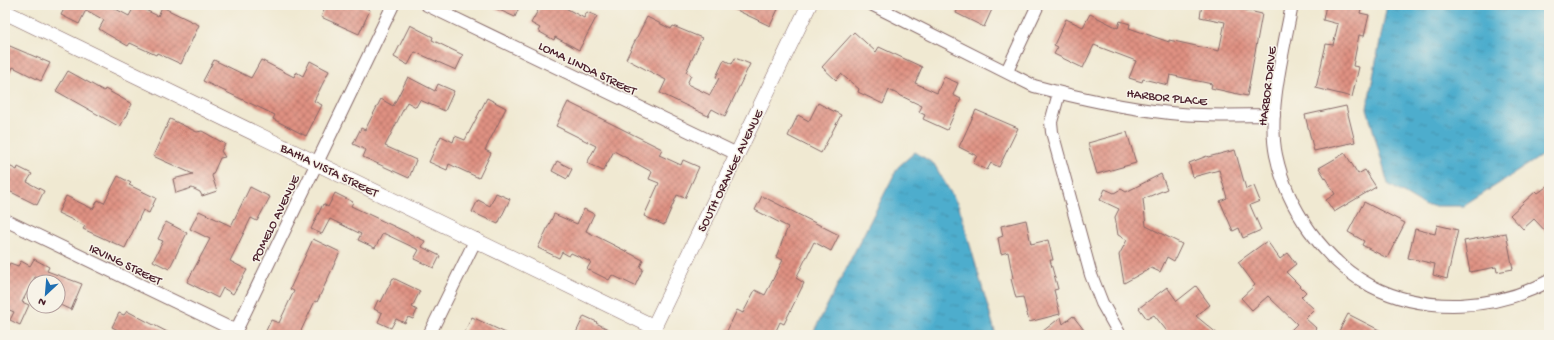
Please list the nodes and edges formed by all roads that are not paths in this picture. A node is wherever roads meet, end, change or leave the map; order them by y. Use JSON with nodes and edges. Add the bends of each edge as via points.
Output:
{"nodes":[{"id":1,"x":393,"y":5,"type":"edge"},
{"id":2,"x":427,"y":5,"type":"edge"},
{"id":3,"x":808,"y":5,"type":"edge"},
{"id":4,"x":873,"y":5,"type":"edge"},
{"id":5,"x":1038,"y":5,"type":"edge"},
{"id":6,"x":1292,"y":5,"type":"edge"},
{"id":7,"x":5,"y":12,"type":"edge"},
{"id":8,"x":1007,"y":71,"type":"junction"},
{"id":9,"x":1059,"y":93,"type":"junction"},
{"id":10,"x":1274,"y":115,"type":"junction"},
{"id":11,"x":737,"y":154,"type":"junction"},
{"id":12,"x":316,"y":162,"type":"junction"},
{"id":13,"x":5,"y":220,"type":"edge"},
{"id":14,"x":476,"y":239,"type":"junction"},
{"id":15,"x":1549,"y":281,"type":"edge"},
{"id":16,"x":652,"y":331,"type":"edge"},
{"id":17,"x":235,"y":333,"type":"edge"},
{"id":18,"x":429,"y":335,"type":"edge"},
{"id":19,"x":1120,"y":335,"type":"edge"}],
"edges":[{"from":1,"to":12,"type":"street","name":"POMELO AVENUE"},
{"from":2,"to":11,"type":"street","name":"LOMA LINDA STREET"},
{"from":3,"to":11,"type":"street","name":"SOUTH ORANGE AVENUE"},
{"from":4,"to":8,"type":"street"},
{"from":5,"to":8,"type":"street"},
{"from":6,"to":10,"type":"street","name":"HARBOR DRIVE"},
{"from":7,"to":12,"type":"street","name":"BAHIA VISTA STREET"},
{"from":8,"to":9,"type":"street","via":[[1034,86]]},
{"from":9,"to":10,"type":"street","name":"HARBOR PLACE","via":[[1171,113]]},
{"from":9,"to":19,"type":"street","via":[[1052,132],[1091,275],[1102,303]]},
{"from":10,"to":15,"type":"street","name":"HARBOR DRIVE","via":[[1276,155],[1282,178],[1298,212],[1307,227],[1336,261],[1370,285],[1416,301],[1438,305],[1466,305],[1501,300]]},
{"from":11,"to":16,"type":"street","name":"SOUTH ORANGE AVENUE"},
{"from":12,"to":14,"type":"street","name":"BAHIA VISTA STREET"},
{"from":12,"to":17,"type":"street","name":"POMELO AVENUE"},
{"from":13,"to":17,"type":"street","name":"IRVING STREET"},
{"from":14,"to":16,"type":"street","name":"BAHIA VISTA STREET"},
{"from":14,"to":18,"type":"street"}]}
